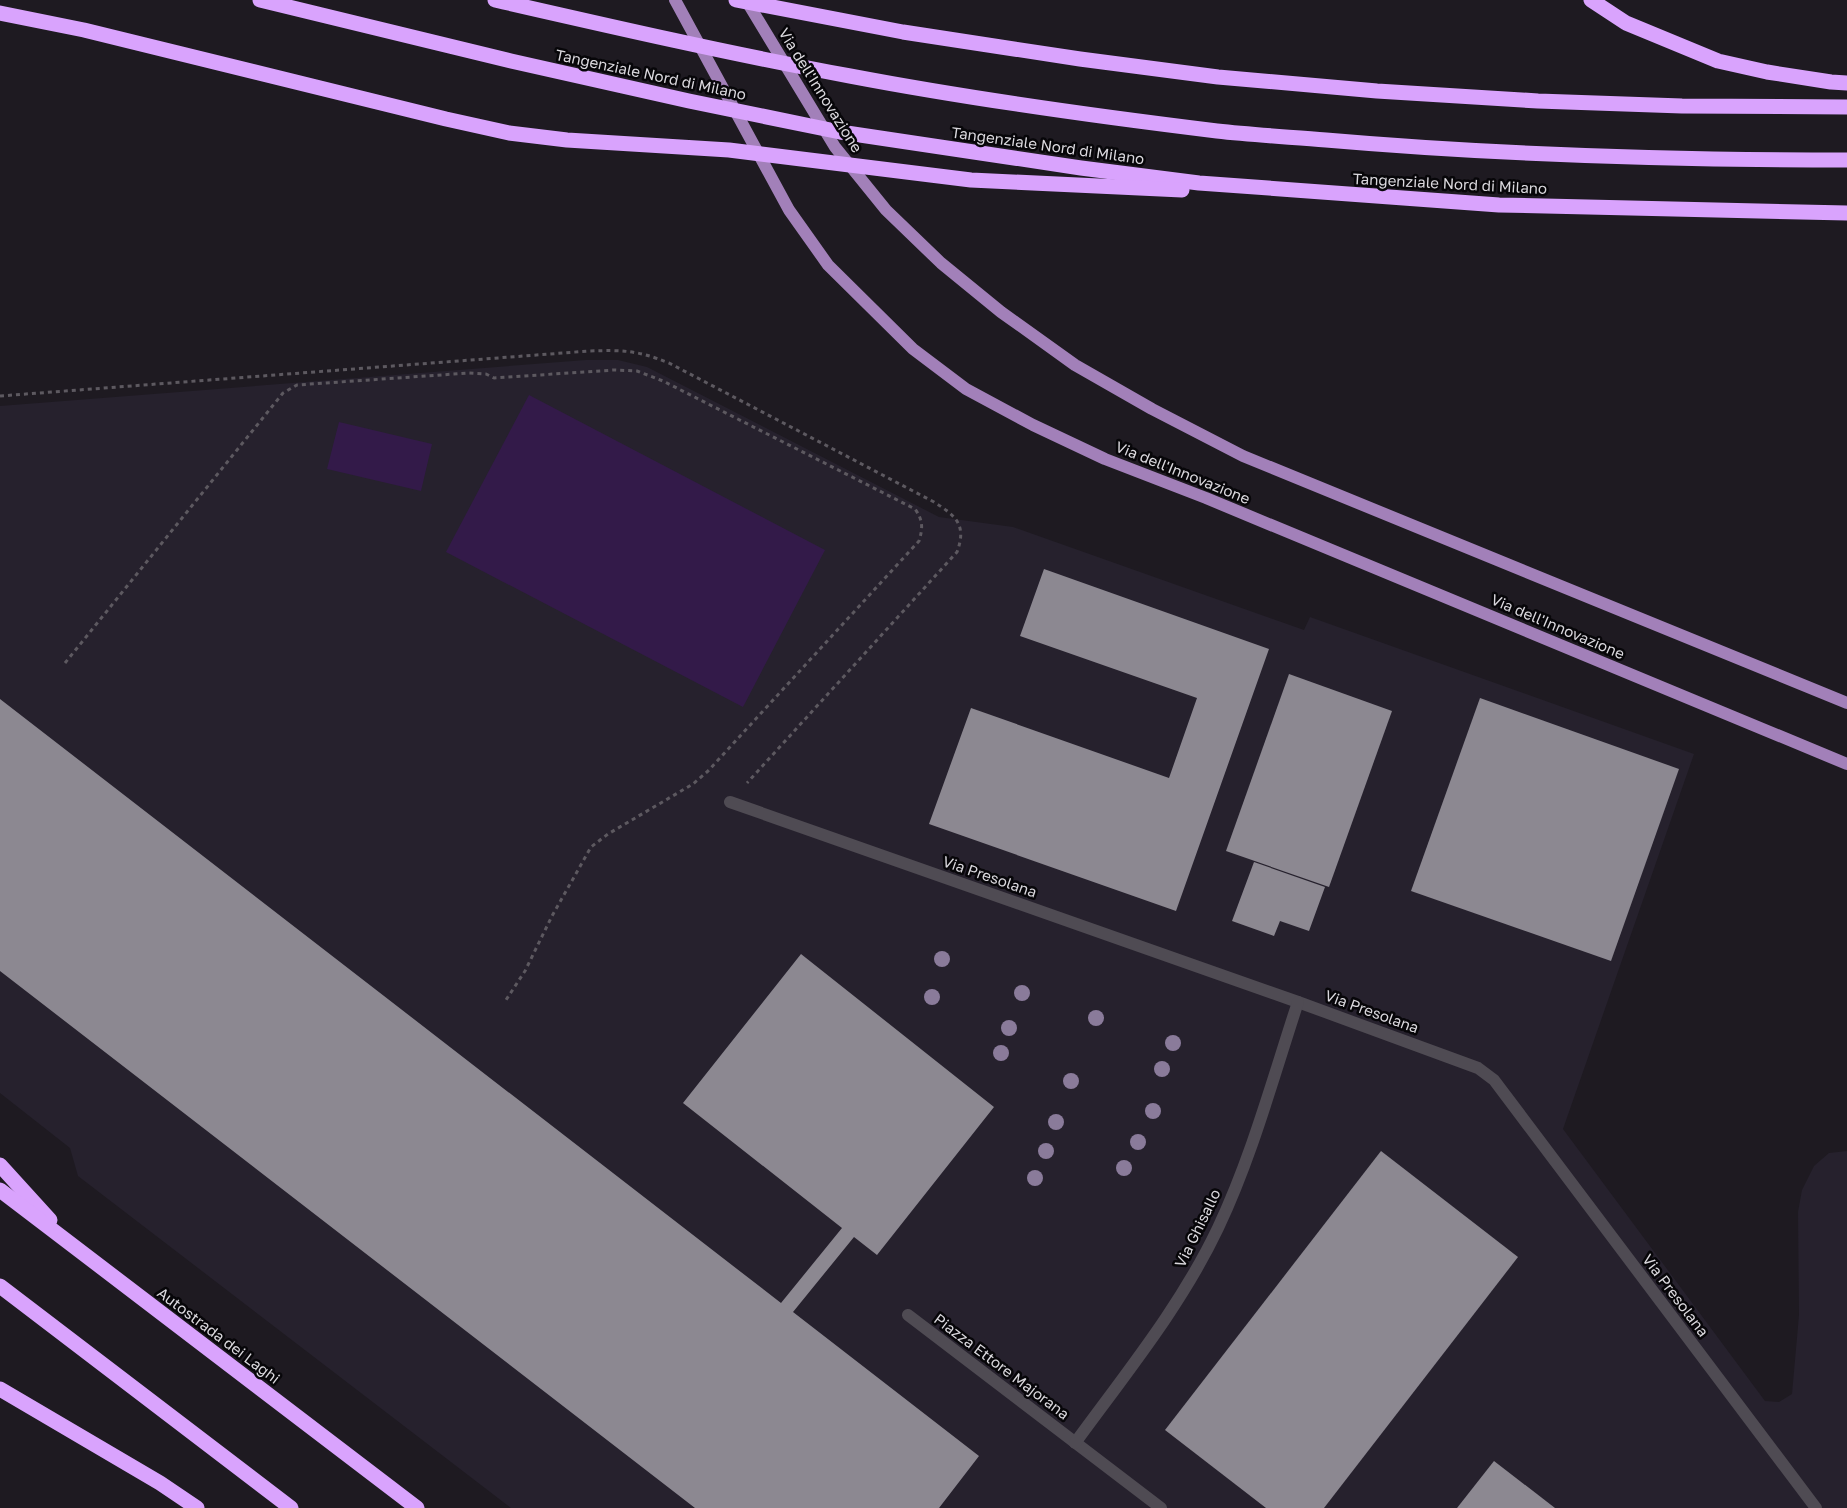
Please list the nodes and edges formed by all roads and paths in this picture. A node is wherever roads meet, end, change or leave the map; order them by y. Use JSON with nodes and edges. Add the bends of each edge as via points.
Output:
{"nodes":[{"id":1,"x":260,"y":0,"type":"edge"},
{"id":2,"x":495,"y":0,"type":"edge"},
{"id":3,"x":675,"y":0,"type":"edge"},
{"id":4,"x":736,"y":0,"type":"edge"},
{"id":5,"x":746,"y":0,"type":"edge"},
{"id":6,"x":1591,"y":0,"type":"edge"},
{"id":7,"x":0,"y":13,"type":"edge"},
{"id":8,"x":1847,"y":83,"type":"edge"},
{"id":9,"x":1847,"y":107,"type":"edge"},
{"id":10,"x":1847,"y":160,"type":"edge"},
{"id":11,"x":1403,"y":199,"type":"junction"},
{"id":12,"x":1847,"y":212,"type":"edge"},
{"id":13,"x":0,"y":396,"type":"edge"},
{"id":14,"x":65,"y":663,"type":"dead end"},
{"id":15,"x":1847,"y":703,"type":"edge"},
{"id":16,"x":1847,"y":764,"type":"edge"},
{"id":17,"x":730,"y":802,"type":"joint"},
{"id":18,"x":1298,"y":1002,"type":"junction"},
{"id":19,"x":504,"y":1003,"type":"dead end"},
{"id":20,"x":0,"y":1165,"type":"edge"},
{"id":21,"x":0,"y":1190,"type":"edge"},
{"id":22,"x":76,"y":1248,"type":"junction"},
{"id":23,"x":0,"y":1286,"type":"edge"},
{"id":24,"x":908,"y":1315,"type":"dead end"},
{"id":25,"x":0,"y":1389,"type":"edge"},
{"id":26,"x":1075,"y":1443,"type":"junction"},
{"id":27,"x":197,"y":1508,"type":"edge"},
{"id":28,"x":291,"y":1508,"type":"edge"},
{"id":29,"x":417,"y":1508,"type":"edge"},
{"id":30,"x":1161,"y":1508,"type":"edge"},
{"id":31,"x":1816,"y":1508,"type":"edge"}],
"edges":[{"from":1,"to":11,"type":"highway","name":"Tangenziale Nord di Milano","via":[[511,61],[840,132],[1199,183]]},
{"from":2,"to":10,"type":"highway","via":[[851,77],[1077,113],[1220,131],[1573,156]]},
{"from":3,"to":16,"type":"main road","name":"Via dell'Innovazione","via":[[789,210],[828,265],[913,349],[966,389],[1105,459],[1216,501]]},
{"from":4,"to":9,"type":"highway","via":[[903,32],[1218,77],[1538,101]]},
{"from":5,"to":15,"type":"main road","name":"Via dell'Innovazione","via":[[834,147],[886,210],[978,294],[1075,365],[1242,456]]},
{"from":6,"to":8,"type":"highway","via":[[1626,23],[1718,61],[1767,72]]},
{"from":7,"to":11,"type":"highway","via":[[84,30],[510,133],[567,140],[728,150],[970,180]]},
{"from":11,"to":12,"type":"highway","name":"Tangenziale Nord di Milano","via":[[1508,206]]},
{"from":13,"to":17,"type":"path","via":[[624,350],[669,363],[949,512],[959,525],[962,540],[957,552]]},
{"from":14,"to":19,"type":"path","via":[[283,393],[298,386],[469,373],[494,378],[637,370],[663,380],[915,509],[921,517],[923,529],[920,541],[708,771],[693,784],[591,847],[525,971]]},
{"from":17,"to":18,"type":"street","name":"Via Presolana"},
{"from":18,"to":26,"type":"street","name":"Via Ghisallo","via":[[1259,1122],[1217,1229],[1176,1304]]},
{"from":18,"to":31,"type":"street","name":"Via Presolana","via":[[1461,1061],[1494,1080]]},
{"from":20,"to":22,"type":"highway"},
{"from":21,"to":22,"type":"highway","name":"Autostrada dei Laghi"},
{"from":22,"to":29,"type":"highway","name":"Autostrada dei Laghi"},
{"from":23,"to":28,"type":"highway"},
{"from":24,"to":26,"type":"street","name":"Piazza Ettore Majorana"},
{"from":25,"to":27,"type":"highway"},
{"from":26,"to":30,"type":"street","name":"Piazza Ettore Majorana"}]}
